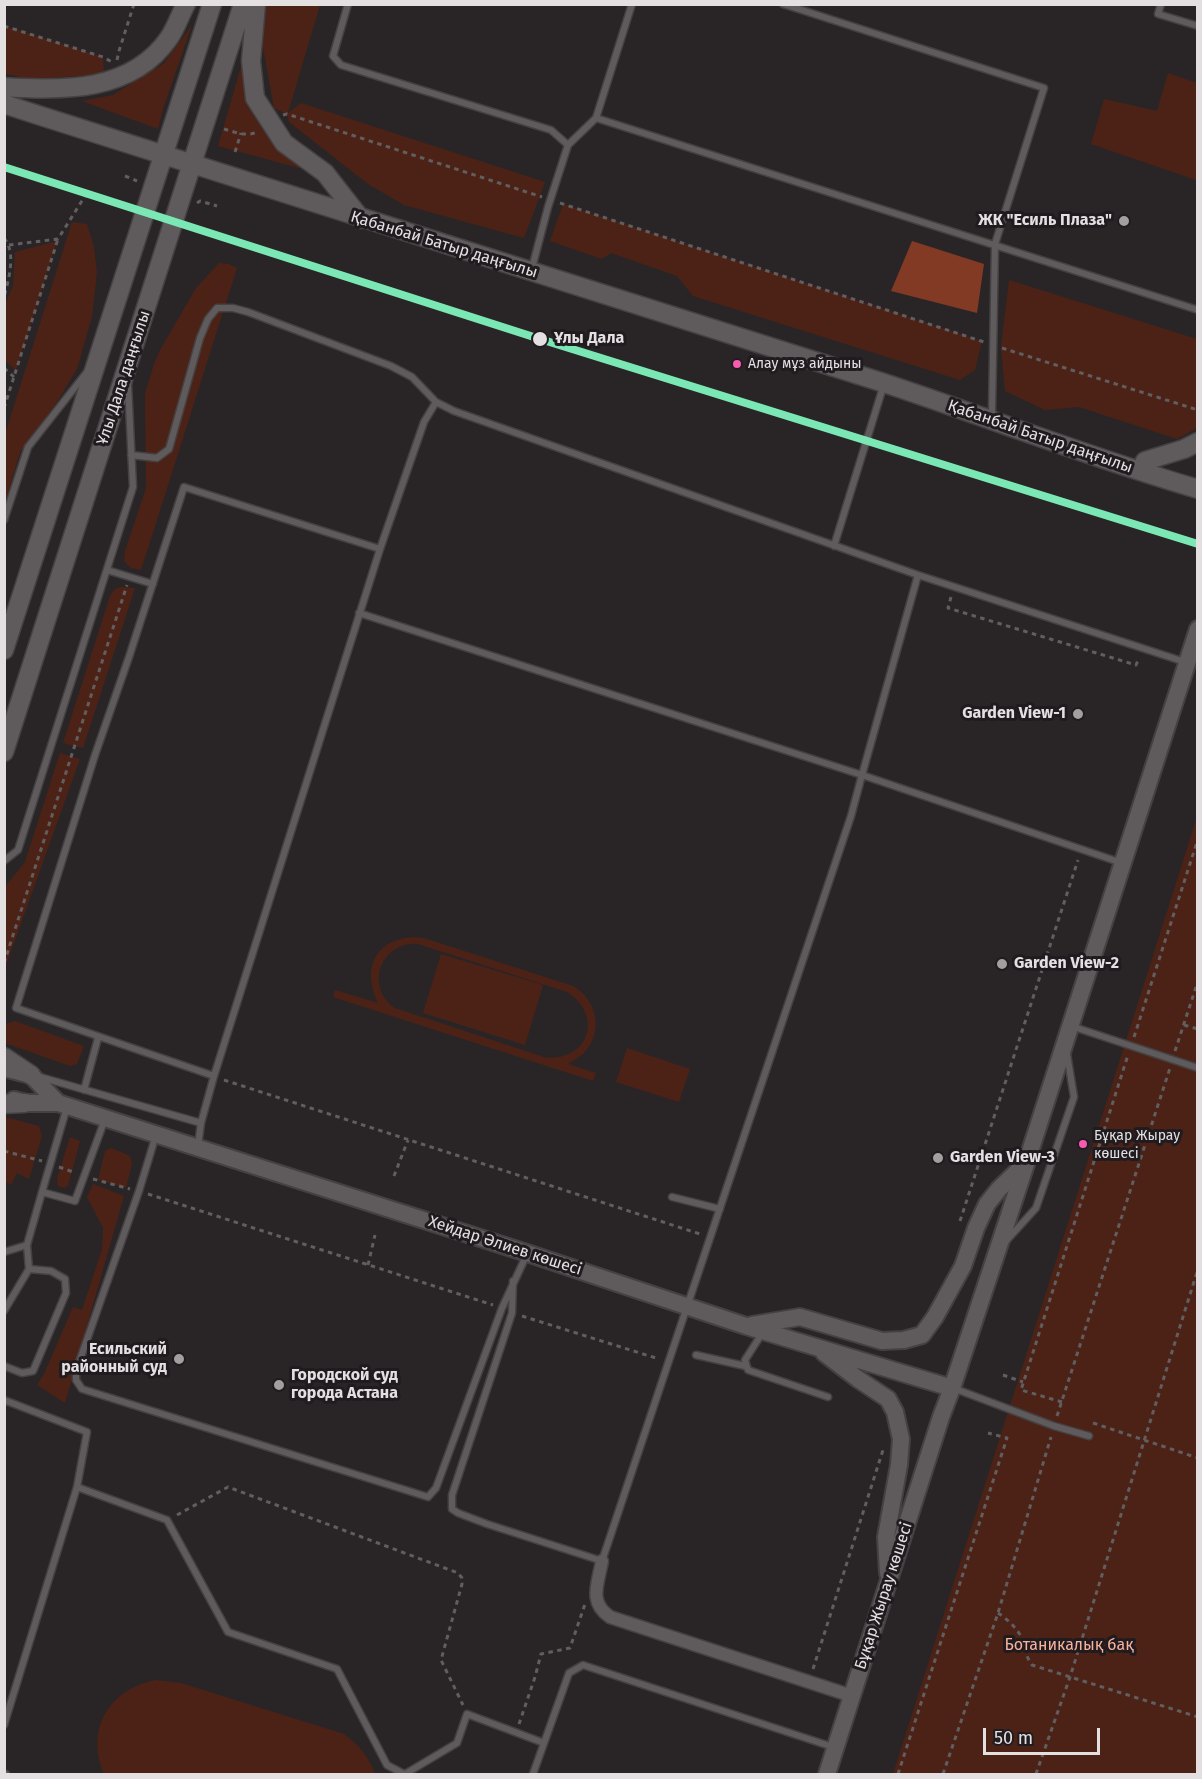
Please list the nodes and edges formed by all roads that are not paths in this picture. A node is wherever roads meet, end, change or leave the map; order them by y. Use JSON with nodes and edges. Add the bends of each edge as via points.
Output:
{"nodes":[{"id":1,"x":186,"y":4,"type":"edge"},
{"id":2,"x":212,"y":4,"type":"edge"},
{"id":3,"x":243,"y":4,"type":"edge"},
{"id":4,"x":256,"y":4,"type":"edge"},
{"id":5,"x":348,"y":4,"type":"edge"},
{"id":6,"x":632,"y":4,"type":"edge"},
{"id":7,"x":783,"y":4,"type":"edge"},
{"id":8,"x":1161,"y":4,"type":"edge"},
{"id":9,"x":1197,"y":26,"type":"edge"},
{"id":10,"x":4,"y":87,"type":"edge"},
{"id":11,"x":4,"y":104,"type":"edge"},
{"id":12,"x":596,"y":118,"type":"junction"},
{"id":13,"x":568,"y":145,"type":"junction"},
{"id":14,"x":163,"y":156,"type":"junction"},
{"id":15,"x":192,"y":165,"type":"junction"},
{"id":16,"x":362,"y":219,"type":"junction"},
{"id":17,"x":995,"y":244,"type":"junction"},
{"id":18,"x":531,"y":272,"type":"junction"},
{"id":19,"x":1197,"y":310,"type":"edge"},
{"id":20,"x":99,"y":357,"type":"junction"},
{"id":21,"x":128,"y":366,"type":"junction"},
{"id":22,"x":884,"y":383,"type":"junction"},
{"id":23,"x":436,"y":402,"type":"junction"},
{"id":24,"x":992,"y":411,"type":"junction"},
{"id":25,"x":1197,"y":441,"type":"edge"},
{"id":26,"x":131,"y":455,"type":"junction"},
{"id":27,"x":1145,"y":460,"type":"junction"},
{"id":28,"x":1197,"y":483,"type":"edge"},
{"id":29,"x":1197,"y":489,"type":"edge"},
{"id":30,"x":4,"y":520,"type":"edge"},
{"id":31,"x":834,"y":546,"type":"junction"},
{"id":32,"x":380,"y":549,"type":"junction"},
{"id":33,"x":107,"y":570,"type":"junction"},
{"id":34,"x":918,"y":575,"type":"junction"},
{"id":35,"x":153,"y":584,"type":"junction"},
{"id":36,"x":359,"y":613,"type":"junction"},
{"id":37,"x":1197,"y":629,"type":"edge"},
{"id":38,"x":4,"y":650,"type":"edge"},
{"id":39,"x":1187,"y":663,"type":"junction"},
{"id":40,"x":4,"y":752,"type":"edge"},
{"id":41,"x":861,"y":775,"type":"junction"},
{"id":42,"x":4,"y":861,"type":"edge"},
{"id":43,"x":1123,"y":863,"type":"junction"},
{"id":44,"x":1068,"y":1033,"type":"junction"},
{"id":45,"x":98,"y":1038,"type":"junction"},
{"id":46,"x":4,"y":1057,"type":"edge"},
{"id":47,"x":4,"y":1068,"type":"edge"},
{"id":48,"x":1197,"y":1068,"type":"edge"},
{"id":49,"x":31,"y":1075,"type":"junction"},
{"id":50,"x":214,"y":1077,"type":"junction"},
{"id":51,"x":84,"y":1090,"type":"junction"},
{"id":52,"x":4,"y":1098,"type":"edge"},
{"id":53,"x":26,"y":1103,"type":"junction"},
{"id":54,"x":4,"y":1104,"type":"edge"},
{"id":55,"x":63,"y":1104,"type":"junction"},
{"id":56,"x":105,"y":1119,"type":"junction"},
{"id":57,"x":201,"y":1123,"type":"junction"},
{"id":58,"x":156,"y":1135,"type":"junction"},
{"id":59,"x":198,"y":1146,"type":"junction"},
{"id":60,"x":1026,"y":1164,"type":"junction"},
{"id":61,"x":42,"y":1192,"type":"junction"},
{"id":62,"x":672,"y":1197,"type":"dead end"},
{"id":63,"x":720,"y":1209,"type":"junction"},
{"id":64,"x":27,"y":1245,"type":"junction"},
{"id":65,"x":997,"y":1250,"type":"junction"},
{"id":66,"x":4,"y":1252,"type":"edge"},
{"id":67,"x":527,"y":1253,"type":"junction"},
{"id":68,"x":29,"y":1269,"type":"junction"},
{"id":69,"x":513,"y":1281,"type":"junction"},
{"id":70,"x":688,"y":1306,"type":"junction"},
{"id":71,"x":4,"y":1311,"type":"edge"},
{"id":72,"x":746,"y":1326,"type":"junction"},
{"id":73,"x":763,"y":1331,"type":"junction"},
{"id":74,"x":817,"y":1347,"type":"junction"},
{"id":75,"x":696,"y":1356,"type":"dead end"},
{"id":76,"x":4,"y":1366,"type":"edge"},
{"id":77,"x":745,"y":1366,"type":"junction"},
{"id":78,"x":952,"y":1388,"type":"junction"},
{"id":79,"x":828,"y":1397,"type":"dead end"},
{"id":80,"x":4,"y":1400,"type":"edge"},
{"id":81,"x":1089,"y":1436,"type":"dead end"},
{"id":82,"x":77,"y":1487,"type":"junction"},
{"id":83,"x":602,"y":1562,"type":"junction"},
{"id":84,"x":889,"y":1582,"type":"junction"},
{"id":85,"x":852,"y":1696,"type":"junction"},
{"id":86,"x":4,"y":1725,"type":"edge"},
{"id":87,"x":543,"y":1743,"type":"junction"},
{"id":88,"x":835,"y":1748,"type":"junction"},
{"id":89,"x":405,"y":1774,"type":"edge"},
{"id":90,"x":534,"y":1774,"type":"edge"},
{"id":91,"x":826,"y":1774,"type":"edge"}],
"edges":[{"from":1,"to":10,"type":"main road","via":[[171,36],[130,72],[81,87]]},
{"from":2,"to":14,"type":"main road","name":"Ұлы Дала даңғылы"},
{"from":3,"to":15,"type":"main road","name":"Ұлы Дала даңғылы"},
{"from":4,"to":16,"type":"main road","via":[[251,61],[255,98],[284,143],[325,173]]},
{"from":5,"to":13,"type":"lane","via":[[333,56],[341,65],[551,130]]},
{"from":6,"to":12,"type":"lane"},
{"from":7,"to":17,"type":"lane","via":[[1044,88]]},
{"from":8,"to":9,"type":"lane","via":[[1158,14]]},
{"from":11,"to":14,"type":"main road","name":"Қабанбай Батыр даңғылы"},
{"from":12,"to":13,"type":"lane"},
{"from":12,"to":17,"type":"lane"},
{"from":13,"to":18,"type":"lane"},
{"from":14,"to":15,"type":"main road","name":"Қабанбай Батыр даңғылы"},
{"from":14,"to":20,"type":"main road","name":"Ұлы Дала даңғылы"},
{"from":15,"to":16,"type":"main road","name":"Қабанбай Батыр даңғылы"},
{"from":15,"to":21,"type":"main road","name":"Ұлы Дала даңғылы"},
{"from":16,"to":18,"type":"main road","name":"Қабанбай Батыр даңғылы"},
{"from":17,"to":19,"type":"lane"},
{"from":17,"to":24,"type":"lane"},
{"from":18,"to":22,"type":"main road","name":"Қабанбай Батыр даңғылы"},
{"from":20,"to":30,"type":"lane","via":[[28,447]]},
{"from":20,"to":38,"type":"main road","name":"Ұлы Дала даңғылы"},
{"from":21,"to":26,"type":"lane"},
{"from":21,"to":40,"type":"main road","name":"Ұлы Дала даңғылы"},
{"from":22,"to":24,"type":"main road","name":"Қабанбай Батыр даңғылы"},
{"from":22,"to":29,"type":"main road","name":"Қабанбай Батыр даңғылы"},
{"from":22,"to":31,"type":"lane"},
{"from":23,"to":26,"type":"lane","via":[[412,377],[391,366],[248,312],[217,308],[200,338],[169,448],[157,459]]},
{"from":23,"to":31,"type":"lane"},
{"from":23,"to":32,"type":"lane","via":[[424,422]]},
{"from":24,"to":27,"type":"main road","name":"Қабанбай Батыр даңғылы"},
{"from":25,"to":27,"type":"main road"},
{"from":26,"to":33,"type":"lane","via":[[133,487]]},
{"from":27,"to":28,"type":"main road","name":"Қабанбай Батыр даңғылы"},
{"from":31,"to":34,"type":"lane"},
{"from":32,"to":35,"type":"lane","via":[[184,488]]},
{"from":32,"to":36,"type":"lane"},
{"from":33,"to":35,"type":"lane"},
{"from":33,"to":42,"type":"lane","via":[[18,850]]},
{"from":34,"to":39,"type":"lane"},
{"from":34,"to":41,"type":"lane"},
{"from":35,"to":45,"type":"lane","via":[[16,1008]]},
{"from":36,"to":41,"type":"lane"},
{"from":36,"to":50,"type":"lane"},
{"from":37,"to":39,"type":"street","name":"Бұқар Жырау көшесі"},
{"from":39,"to":43,"type":"street","name":"Бұқар Жырау көшесі"},
{"from":41,"to":43,"type":"lane"},
{"from":41,"to":63,"type":"lane","via":[[851,816]]},
{"from":43,"to":44,"type":"street","name":"Бұқар Жырау көшесі"},
{"from":44,"to":48,"type":"lane","via":[[1131,1046]]},
{"from":44,"to":60,"type":"street","name":"Бұқар Жырау көшесі"},
{"from":44,"to":65,"type":"lane","via":[[1074,1097],[1036,1208]]},
{"from":45,"to":50,"type":"lane"},
{"from":45,"to":51,"type":"lane"},
{"from":46,"to":49,"type":"main road"},
{"from":47,"to":49,"type":"street"},
{"from":49,"to":51,"type":"lane"},
{"from":49,"to":55,"type":"street","name":"Хейдар Әлиев көшесі"},
{"from":50,"to":57,"type":"lane"},
{"from":51,"to":57,"type":"lane"},
{"from":52,"to":53,"type":"street","name":"Хейдар Әлиев көшесі"},
{"from":53,"to":54,"type":"main road"},
{"from":53,"to":55,"type":"street","name":"Хейдар Әлиев көшесі"},
{"from":55,"to":56,"type":"street","name":"Хейдар Әлиев көшесі"},
{"from":55,"to":61,"type":"lane"},
{"from":56,"to":58,"type":"street","name":"Хейдар Әлиев көшесі"},
{"from":56,"to":61,"type":"lane","via":[[75,1201]]},
{"from":57,"to":59,"type":"lane"},
{"from":58,"to":59,"type":"street","name":"Хейдар Әлиев көшесі"},
{"from":58,"to":69,"type":"lane","via":[[76,1371],[75,1380],[82,1389],[428,1497],[436,1488]]},
{"from":59,"to":67,"type":"street","name":"Хейдар Әлиев көшесі"},
{"from":60,"to":65,"type":"street","name":"Бұқар Жырау көшесі"},
{"from":60,"to":72,"type":"street","via":[[987,1204],[963,1266],[921,1335],[882,1341],[800,1317]]},
{"from":61,"to":64,"type":"lane"},
{"from":62,"to":63,"type":"lane"},
{"from":63,"to":70,"type":"lane"},
{"from":64,"to":66,"type":"lane"},
{"from":64,"to":68,"type":"lane"},
{"from":65,"to":78,"type":"street","name":"Бұқар Жырау көшесі"},
{"from":67,"to":69,"type":"lane"},
{"from":67,"to":70,"type":"street","name":"Хейдар Әлиев көшесі"},
{"from":68,"to":71,"type":"lane"},
{"from":68,"to":76,"type":"lane","via":[[51,1271],[65,1279],[66,1293],[33,1371],[22,1373]]},
{"from":69,"to":83,"type":"lane","via":[[512,1313],[452,1495],[452,1509]]},
{"from":70,"to":72,"type":"street","name":"Хейдар Әлиев көшесі"},
{"from":70,"to":83,"type":"lane"},
{"from":72,"to":73,"type":"street","name":"Хейдар Әлиев көшесі"},
{"from":73,"to":74,"type":"street","name":"Хейдар Әлиев көшесі"},
{"from":73,"to":77,"type":"lane"},
{"from":74,"to":78,"type":"street","name":"Хейдар Әлиев көшесі"},
{"from":74,"to":84,"type":"street","via":[[888,1399],[896,1412],[901,1439],[885,1537]]},
{"from":75,"to":77,"type":"lane"},
{"from":77,"to":79,"type":"lane"},
{"from":78,"to":81,"type":"lane"},
{"from":78,"to":84,"type":"street","name":"Бұқар Жырау көшесі"},
{"from":80,"to":82,"type":"lane","via":[[87,1432]]},
{"from":82,"to":86,"type":"lane"},
{"from":82,"to":89,"type":"lane","via":[[167,1520],[228,1632],[338,1670],[387,1765]]},
{"from":83,"to":85,"type":"street","via":[[595,1597],[600,1611],[610,1617]]},
{"from":84,"to":85,"type":"street","name":"Бұқар Жырау көшесі"},
{"from":85,"to":88,"type":"street","name":"Бұқар Жырау көшесі"},
{"from":87,"to":88,"type":"lane","via":[[569,1673],[583,1665]]},
{"from":87,"to":89,"type":"lane","via":[[467,1714],[457,1743]]},
{"from":87,"to":90,"type":"lane"},
{"from":88,"to":91,"type":"street","name":"Бұқар Жырау көшесі"}]}
